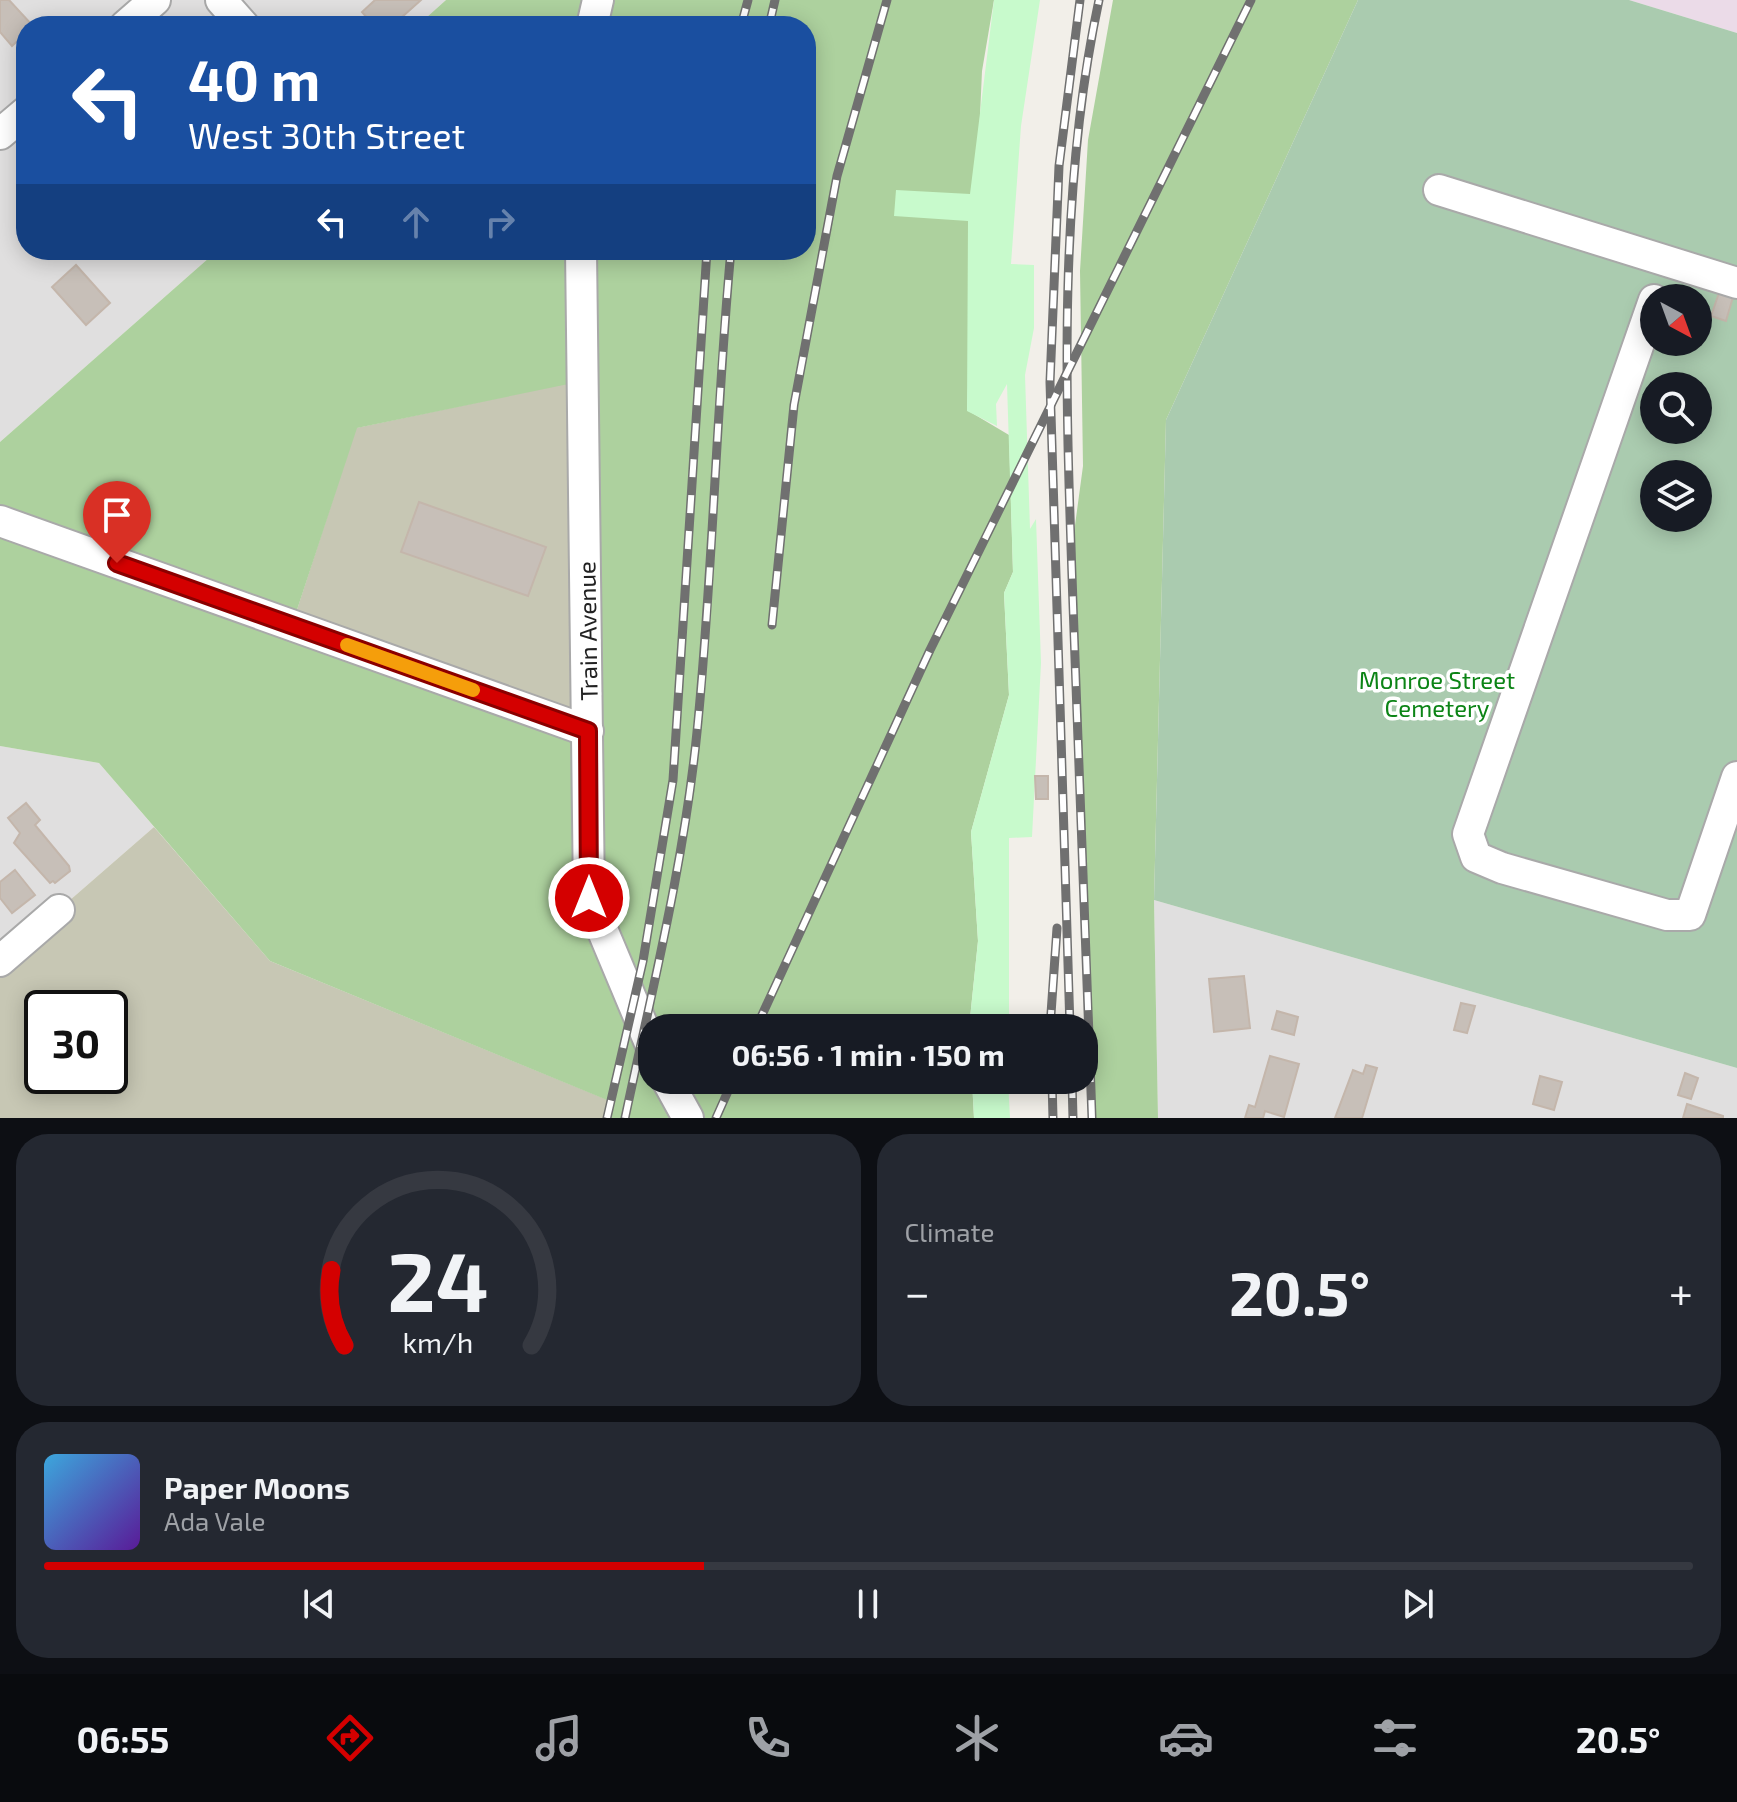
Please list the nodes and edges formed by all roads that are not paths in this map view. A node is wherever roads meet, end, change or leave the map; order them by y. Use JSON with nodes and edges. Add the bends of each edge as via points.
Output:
{"nodes":[{"id":1,"x":155,"y":0,"type":"edge"},
{"id":2,"x":221,"y":0,"type":"edge"},
{"id":3,"x":137,"y":16,"type":"edge"},
{"id":4,"x":235,"y":16,"type":"edge"},
{"id":5,"x":16,"y":120,"type":"edge"},
{"id":6,"x":0,"y":134,"type":"edge"},
{"id":7,"x":1439,"y":190,"type":"dead end"},
{"id":8,"x":581,"y":260,"type":"edge"},
{"id":9,"x":1667,"y":261,"type":"junction"},
{"id":10,"x":1737,"y":283,"type":"edge"},
{"id":11,"x":1659,"y":284,"type":"edge"},
{"id":12,"x":1640,"y":339,"type":"edge"},
{"id":13,"x":0,"y":521,"type":"edge"},
{"id":14,"x":588,"y":731,"type":"junction"},
{"id":15,"x":1737,"y":777,"type":"edge"},
{"id":16,"x":59,"y":910,"type":"dead end"},
{"id":17,"x":0,"y":961,"type":"edge"},
{"id":18,"x":638,"y":1015,"type":"edge"},
{"id":19,"x":675,"y":1094,"type":"edge"},
{"id":20,"x":688,"y":1118,"type":"edge"}],
"edges":[{"from":1,"to":3,"type":"street"},
{"from":2,"to":4,"type":"street"},
{"from":5,"to":6,"type":"street"},
{"from":7,"to":9,"type":"street"},
{"from":8,"to":14,"type":"street","name":"Train Avenue"},
{"from":9,"to":10,"type":"street"},
{"from":9,"to":11,"type":"street"},
{"from":12,"to":15,"type":"street","via":[[1468,834],[1476,857],[1502,868],[1667,915],[1690,915]]},
{"from":13,"to":14,"type":"street"},
{"from":14,"to":18,"type":"street","name":"Train Avenue","via":[[589,898]]},
{"from":16,"to":17,"type":"street"},
{"from":19,"to":20,"type":"street"}]}
